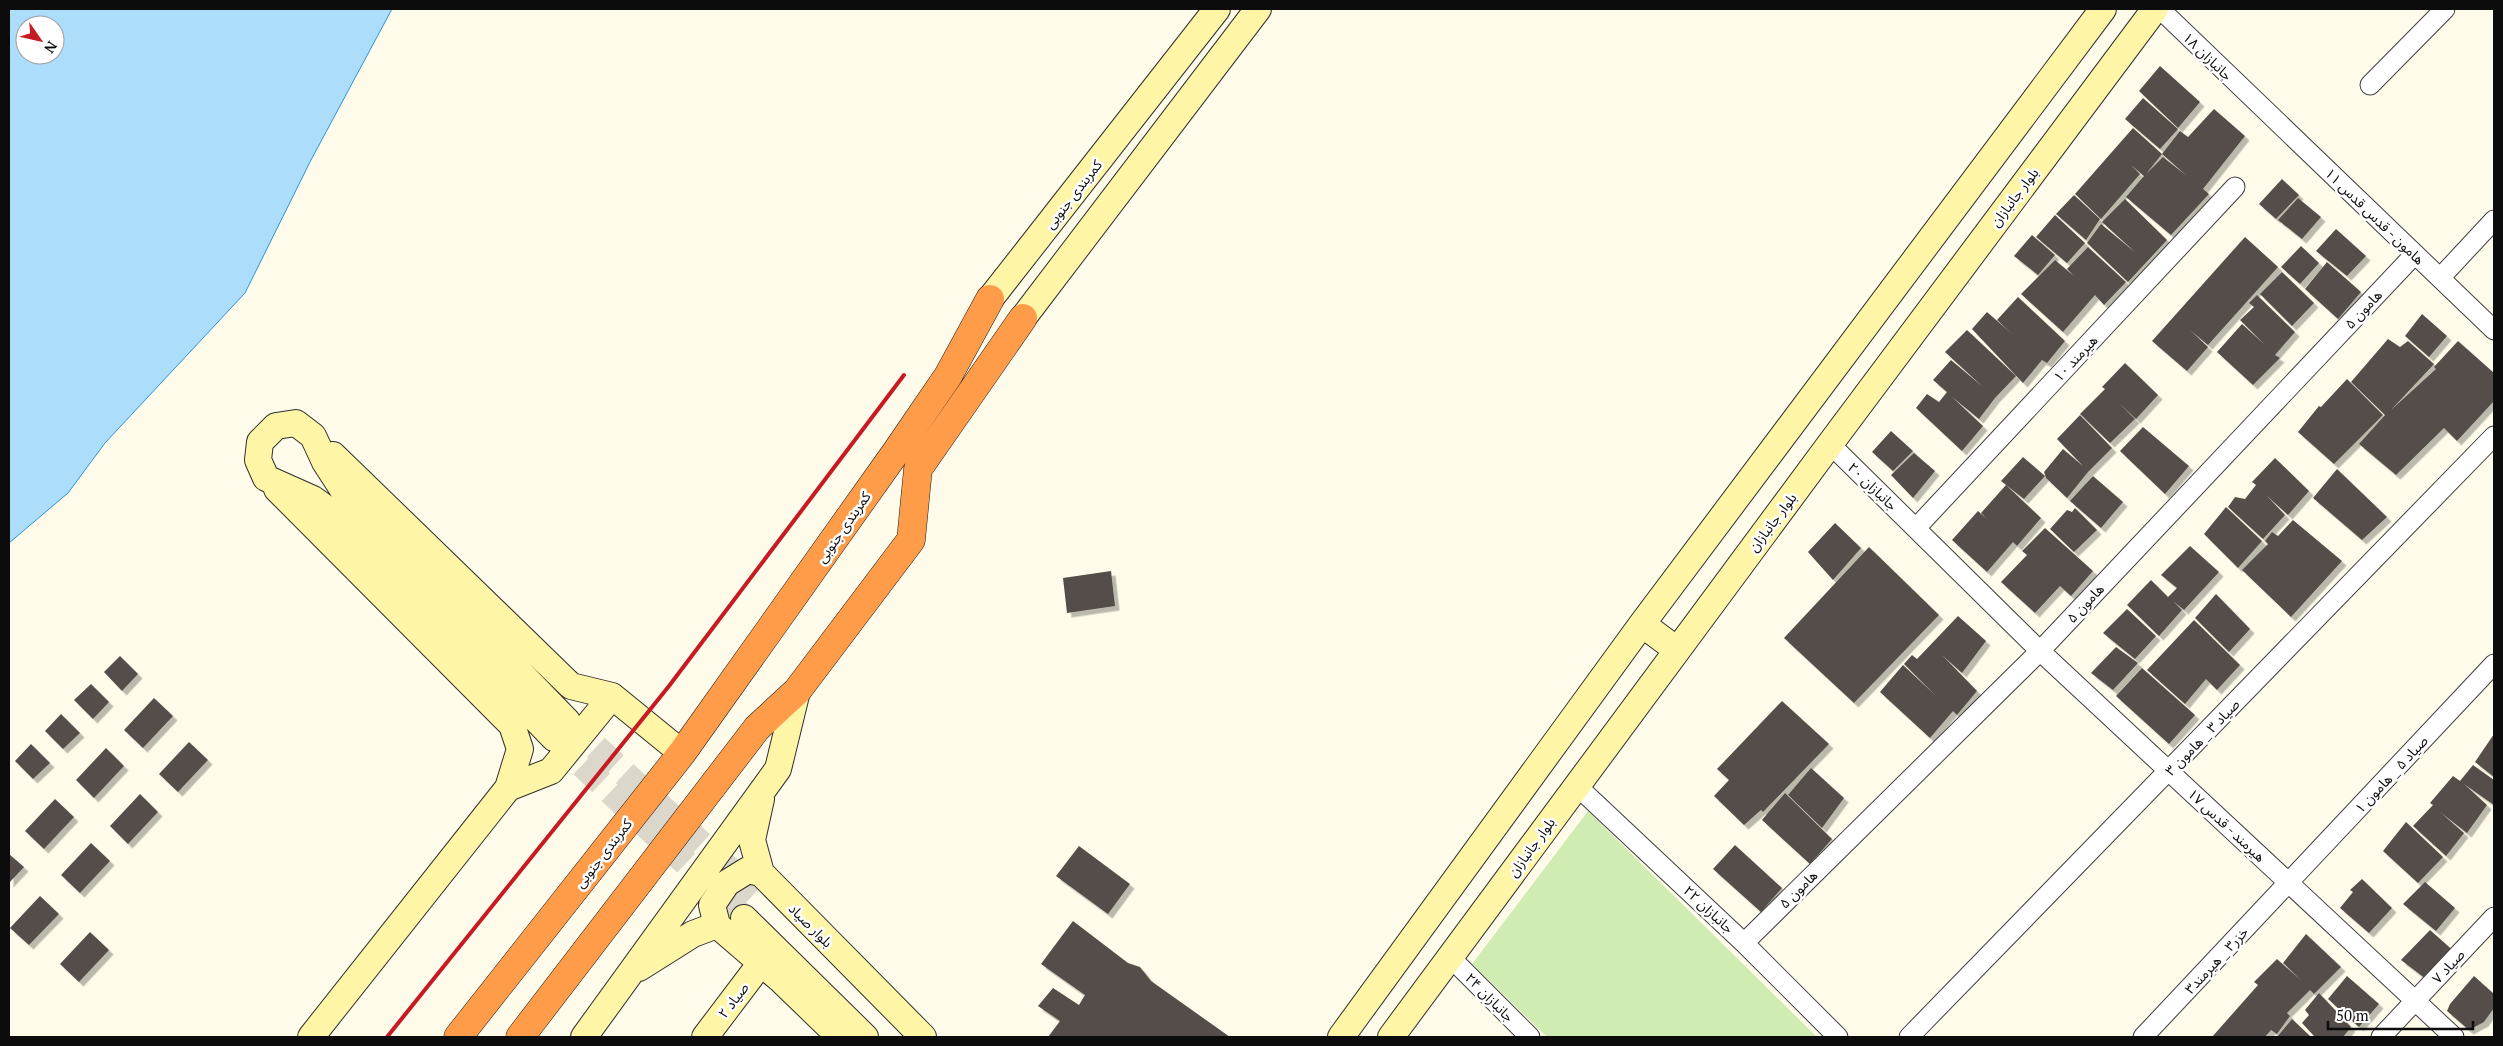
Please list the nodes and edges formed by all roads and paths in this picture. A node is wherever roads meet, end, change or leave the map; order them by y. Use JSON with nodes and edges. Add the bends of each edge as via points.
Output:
{"nodes":[{"id":1,"x":1217,"y":9,"type":"edge"},
{"id":2,"x":1258,"y":9,"type":"edge"},
{"id":3,"x":2103,"y":9,"type":"edge"},
{"id":4,"x":2155,"y":9,"type":"edge"},
{"id":5,"x":2160,"y":9,"type":"edge"},
{"id":6,"x":2445,"y":9,"type":"edge"},
{"id":7,"x":2370,"y":85,"type":"dead end"},
{"id":8,"x":1153,"y":92,"type":"junction"},
{"id":9,"x":2257,"y":103,"type":"joint"},
{"id":10,"x":1179,"y":112,"type":"junction"},
{"id":11,"x":2235,"y":187,"type":"dead end"},
{"id":12,"x":2494,"y":220,"type":"edge"},
{"id":13,"x":1040,"y":235,"type":"junction"},
{"id":14,"x":2415,"y":254,"type":"junction"},
{"id":15,"x":1070,"y":257,"type":"junction"},
{"id":16,"x":2440,"y":278,"type":"junction"},
{"id":17,"x":990,"y":300,"type":"joint"},
{"id":18,"x":1023,"y":318,"type":"joint"},
{"id":19,"x":2494,"y":330,"type":"edge"},
{"id":20,"x":948,"y":376,"type":"junction"},
{"id":21,"x":972,"y":394,"type":"junction"},
{"id":22,"x":313,"y":436,"type":"junction"},
{"id":23,"x":2494,"y":436,"type":"edge"},
{"id":24,"x":1830,"y":444,"type":"junction"},
{"id":25,"x":266,"y":478,"type":"junction"},
{"id":26,"x":1916,"y":528,"type":"junction"},
{"id":27,"x":1642,"y":624,"type":"junction"},
{"id":28,"x":1677,"y":650,"type":"junction"},
{"id":29,"x":2040,"y":651,"type":"junction"},
{"id":30,"x":2494,"y":664,"type":"edge"},
{"id":31,"x":797,"y":691,"type":"junction"},
{"id":32,"x":612,"y":696,"type":"junction"},
{"id":33,"x":682,"y":753,"type":"junction"},
{"id":34,"x":2168,"y":771,"type":"junction"},
{"id":35,"x":1577,"y":786,"type":"junction"},
{"id":36,"x":508,"y":788,"type":"junction"},
{"id":37,"x":763,"y":789,"type":"junction"},
{"id":38,"x":758,"y":883,"type":"junction"},
{"id":39,"x":2288,"y":883,"type":"junction"},
{"id":40,"x":2494,"y":917,"type":"edge"},
{"id":41,"x":744,"y":918,"type":"tunnel mouth"},
{"id":42,"x":717,"y":925,"type":"junction"},
{"id":43,"x":1744,"y":943,"type":"junction"},
{"id":44,"x":1450,"y":957,"type":"junction"},
{"id":45,"x":761,"y":963,"type":"junction"},
{"id":46,"x":628,"y":975,"type":"junction"},
{"id":47,"x":2415,"y":1001,"type":"junction"},
{"id":48,"x":310,"y":1037,"type":"edge"},
{"id":49,"x":458,"y":1037,"type":"edge"},
{"id":50,"x":520,"y":1037,"type":"edge"},
{"id":51,"x":584,"y":1037,"type":"edge"},
{"id":52,"x":706,"y":1037,"type":"edge"},
{"id":53,"x":840,"y":1037,"type":"edge"},
{"id":54,"x":865,"y":1037,"type":"edge"},
{"id":55,"x":898,"y":1037,"type":"edge"},
{"id":56,"x":923,"y":1037,"type":"edge"},
{"id":57,"x":1341,"y":1037,"type":"edge"},
{"id":58,"x":1391,"y":1037,"type":"edge"},
{"id":59,"x":1530,"y":1037,"type":"edge"},
{"id":60,"x":1838,"y":1037,"type":"edge"},
{"id":61,"x":1909,"y":1037,"type":"edge"},
{"id":62,"x":2143,"y":1037,"type":"edge"},
{"id":63,"x":2381,"y":1037,"type":"edge"},
{"id":64,"x":2454,"y":1037,"type":"edge"}],
"edges":[{"from":1,"to":8,"type":"main road","name":"کمربندی جنوبی"},
{"from":2,"to":10,"type":"main road"},
{"from":3,"to":27,"type":"main road"},
{"from":4,"to":24,"type":"main road","name":"بلوار جانبازان"},
{"from":5,"to":9,"type":"street","name":"جانبازان ۱۸"},
{"from":6,"to":7,"type":"street"},
{"from":8,"to":10,"type":"main road"},
{"from":8,"to":13,"type":"main road","name":"کمربندی جنوبی"},
{"from":9,"to":14,"type":"street","name":"هامون - قدس قدس ۱۱"},
{"from":10,"to":15,"type":"main road"},
{"from":11,"to":26,"type":"street","name":"هیرمند ۱۰"},
{"from":12,"to":16,"type":"street"},
{"from":13,"to":15,"type":"main road"},
{"from":13,"to":17,"type":"main road","name":"کمربندی جنوبی"},
{"from":14,"to":16,"type":"street","name":"هامون - قدس قدس ۱۱"},
{"from":14,"to":29,"type":"street","name":"هامون ۵"},
{"from":15,"to":18,"type":"main road"},
{"from":16,"to":19,"type":"street","name":"هامون - قدس قدس ۱۱"},
{"from":17,"to":20,"type":"highway","name":"کمربندی جنوبی"},
{"from":18,"to":21,"type":"highway"},
{"from":20,"to":21,"type":"highway"},
{"from":20,"to":33,"type":"highway","name":"کمربندی جنوبی"},
{"from":21,"to":31,"type":"highway","via":[[918,470],[911,540]]},
{"from":22,"to":25,"type":"main road","via":[[296,423],[276,426],[260,442],[258,460]]},
{"from":22,"to":25,"type":"main road","via":[[345,493],[561,729],[346,523],[313,499]]},
{"from":22,"to":32,"type":"main road","via":[[571,686]]},
{"from":23,"to":34,"type":"street","name":"صیاد ۳ _ هامون ۳"},
{"from":24,"to":26,"type":"street","name":"جانبازان ۲۰"},
{"from":24,"to":28,"type":"main road","name":"بلوار جانبازان"},
{"from":25,"to":36,"type":"main road","via":[[512,725],[520,749]]},
{"from":26,"to":29,"type":"street","name":"هیرمند - قدس ۱۷"},
{"from":27,"to":28,"type":"main road"},
{"from":27,"to":57,"type":"main road"},
{"from":28,"to":35,"type":"main road","name":"بلوار جانبازان"},
{"from":29,"to":34,"type":"street","name":"هیرمند - قدس ۱۷"},
{"from":29,"to":43,"type":"street","name":"هامون ۵"},
{"from":30,"to":39,"type":"street","name":"صیاد ۵ _ هامون ۱"},
{"from":31,"to":37,"type":"main road","via":[[778,769]]},
{"from":31,"to":50,"type":"highway","via":[[757,728]]},
{"from":32,"to":33,"type":"main road"},
{"from":32,"to":36,"type":"main road","via":[[551,771]]},
{"from":33,"to":49,"type":"highway","name":"کمربندی جنوبی"},
{"from":34,"to":39,"type":"street","name":"هیرمند - قدس ۱۷"},
{"from":34,"to":61,"type":"street","name":"صیاد ۳ _ هامون ۳"},
{"from":35,"to":43,"type":"street","name":"جانبازان ۲۲"},
{"from":35,"to":44,"type":"main road","name":"بلوار جانبازان"},
{"from":36,"to":48,"type":"main road"},
{"from":37,"to":38,"type":"main road","name":"بلوار صیاد","via":[[752,840]]},
{"from":37,"to":46,"type":"main road"},
{"from":38,"to":42,"type":"main road","via":[[748,870],[727,883],[712,905]]},
{"from":38,"to":55,"type":"main road"},
{"from":38,"to":56,"type":"main road","name":"بلوار صیاد"},
{"from":39,"to":47,"type":"street","name":"هیرمند - قدس ۱۷"},
{"from":39,"to":62,"type":"street","name":"خزر۳ _ هیرمند۳"},
{"from":40,"to":47,"type":"street","name":"صیاد ۷"},
{"from":41,"to":54,"type":"main road"},
{"from":42,"to":45,"type":"main road"},
{"from":42,"to":46,"type":"main road","via":[[693,934]]},
{"from":43,"to":60,"type":"street","name":"جانبازان ۲۲"},
{"from":44,"to":58,"type":"main road","name":"بلوار جانبازان"},
{"from":44,"to":59,"type":"street","name":"جانبازان ۲۴"},
{"from":45,"to":52,"type":"main road","name":"صیاد ۲"},
{"from":45,"to":53,"type":"main road"},
{"from":46,"to":51,"type":"main road"},
{"from":47,"to":63,"type":"street","name":"صیاد ۷"},
{"from":47,"to":64,"type":"street","name":"هیرمند - قدس ۱۷"}]}
